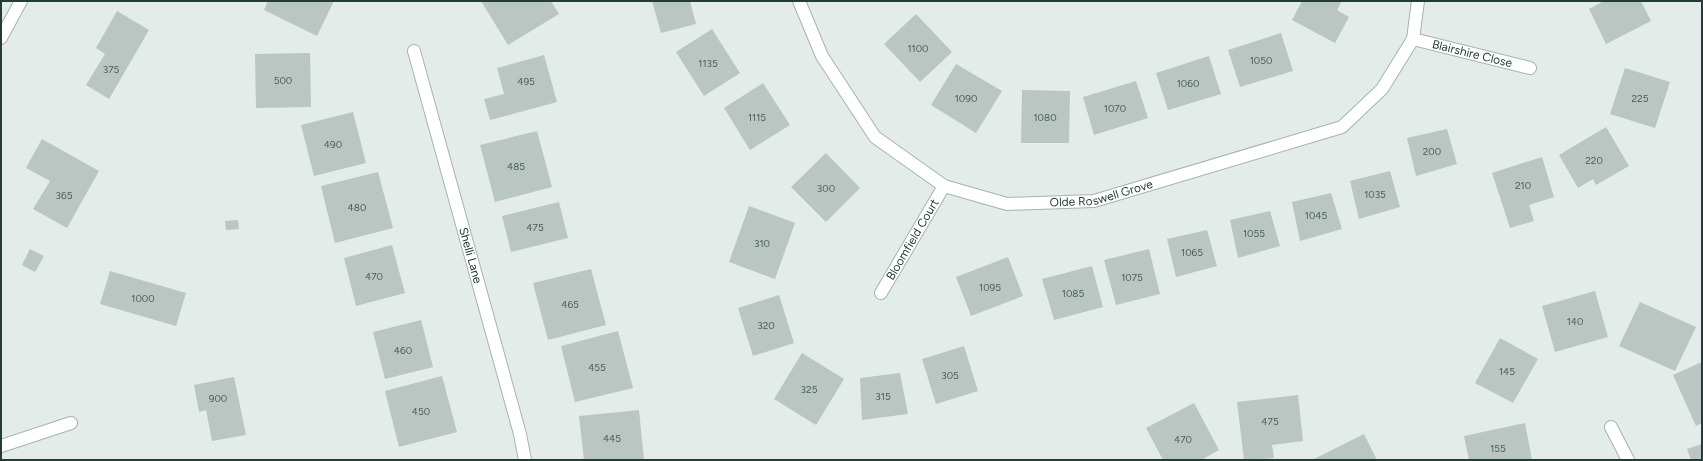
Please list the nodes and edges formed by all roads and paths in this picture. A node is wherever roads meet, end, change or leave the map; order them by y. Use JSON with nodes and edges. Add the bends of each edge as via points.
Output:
{"nodes":[{"id":1,"x":21,"y":1,"type":"edge"},
{"id":2,"x":799,"y":1,"type":"edge"},
{"id":3,"x":1418,"y":1,"type":"edge"},
{"id":4,"x":1,"y":38,"type":"edge"},
{"id":5,"x":1413,"y":40,"type":"junction"},
{"id":6,"x":414,"y":51,"type":"dead end"},
{"id":7,"x":1530,"y":68,"type":"dead end"},
{"id":8,"x":944,"y":186,"type":"junction"},
{"id":9,"x":881,"y":293,"type":"dead end"},
{"id":10,"x":71,"y":423,"type":"dead end"},
{"id":11,"x":1611,"y":426,"type":"dead end"},
{"id":12,"x":1,"y":446,"type":"edge"},
{"id":13,"x":525,"y":460,"type":"edge"},
{"id":14,"x":1628,"y":460,"type":"edge"}],
"edges":[{"from":1,"to":4,"type":"street"},
{"from":2,"to":8,"type":"street","name":"Olde Roswell Grove","via":[[822,56],[875,136]]},
{"from":3,"to":5,"type":"street","name":"Olde Roswell Grove"},
{"from":5,"to":7,"type":"street","name":"Blairshire Close"},
{"from":5,"to":8,"type":"street","name":"Olde Roswell Grove","via":[[1382,89],[1342,127],[1094,201],[1007,204]]},
{"from":6,"to":13,"type":"street","name":"Shelli Lane"},
{"from":8,"to":9,"type":"street","name":"Bloomfield Court"},
{"from":10,"to":12,"type":"street"},
{"from":11,"to":14,"type":"street"}]}
